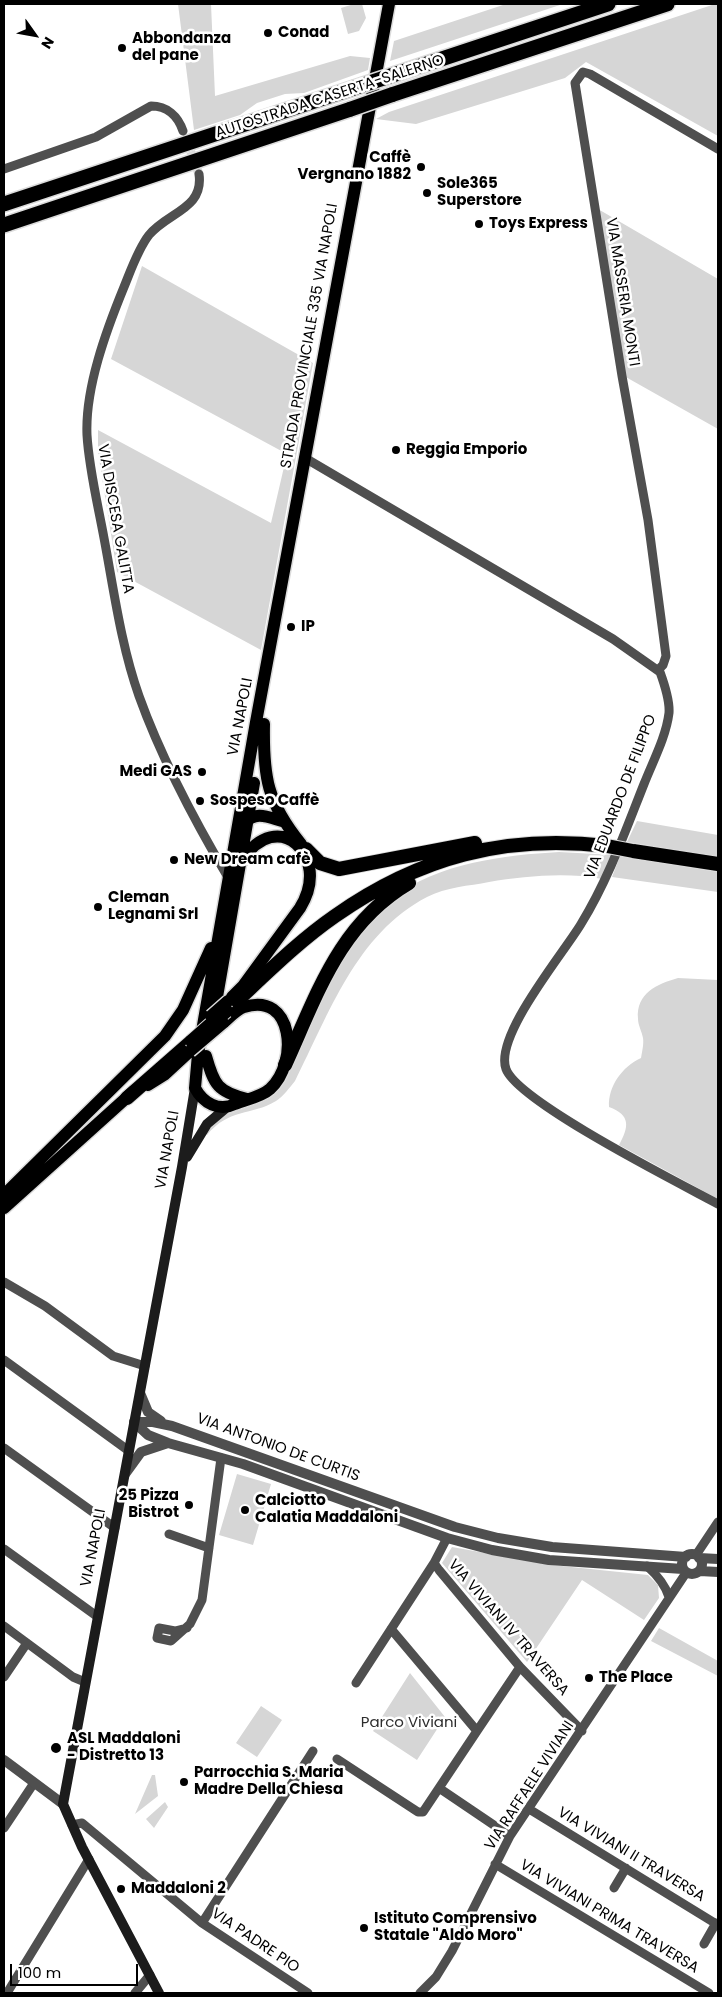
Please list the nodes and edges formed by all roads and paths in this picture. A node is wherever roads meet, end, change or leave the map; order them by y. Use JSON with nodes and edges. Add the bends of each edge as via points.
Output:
{"nodes":[{"id":1,"x":388,"y":4,"type":"edge"},
{"id":2,"x":608,"y":4,"type":"edge"},
{"id":3,"x":667,"y":4,"type":"edge"},
{"id":4,"x":183,"y":130,"type":"tunnel mouth"},
{"id":5,"x":718,"y":149,"type":"edge"},
{"id":6,"x":4,"y":169,"type":"edge"},
{"id":7,"x":199,"y":174,"type":"tunnel mouth"},
{"id":8,"x":4,"y":204,"type":"edge"},
{"id":9,"x":4,"y":224,"type":"edge"},
{"id":10,"x":304,"y":458,"type":"junction"},
{"id":11,"x":658,"y":670,"type":"junction"},
{"id":12,"x":266,"y":674,"type":"junction"},
{"id":13,"x":264,"y":724,"type":"junction"},
{"id":14,"x":248,"y":819,"type":"junction"},
{"id":15,"x":282,"y":821,"type":"junction"},
{"id":16,"x":517,"y":844,"type":"junction"},
{"id":17,"x":494,"y":847,"type":"junction"},
{"id":18,"x":306,"y":849,"type":"joint"},
{"id":19,"x":718,"y":864,"type":"edge"},
{"id":20,"x":241,"y":865,"type":"junction"},
{"id":21,"x":229,"y":879,"type":"junction"},
{"id":22,"x":224,"y":904,"type":"junction"},
{"id":23,"x":220,"y":927,"type":"junction"},
{"id":24,"x":226,"y":1012,"type":"junction"},
{"id":25,"x":206,"y":1056,"type":"junction"},
{"id":26,"x":285,"y":1065,"type":"junction"},
{"id":27,"x":195,"y":1088,"type":"junction"},
{"id":28,"x":219,"y":1088,"type":"junction"},
{"id":29,"x":127,"y":1098,"type":"joint"},
{"id":30,"x":247,"y":1099,"type":"junction"},
{"id":31,"x":226,"y":1108,"type":"junction"},
{"id":32,"x":182,"y":1167,"type":"junction"},
{"id":33,"x":4,"y":1196,"type":"edge"},
{"id":34,"x":718,"y":1204,"type":"edge"},
{"id":35,"x":4,"y":1208,"type":"edge"},
{"id":36,"x":4,"y":1282,"type":"edge"},
{"id":37,"x":4,"y":1360,"type":"edge"},
{"id":38,"x":144,"y":1366,"type":"junction"},
{"id":39,"x":140,"y":1393,"type":"junction"},
{"id":40,"x":134,"y":1422,"type":"junction"},
{"id":41,"x":172,"y":1426,"type":"junction"},
{"id":42,"x":168,"y":1443,"type":"junction"},
{"id":43,"x":4,"y":1448,"type":"edge"},
{"id":44,"x":129,"y":1451,"type":"junction"},
{"id":45,"x":221,"y":1458,"type":"junction"},
{"id":46,"x":124,"y":1475,"type":"junction"},
{"id":47,"x":375,"y":1499,"type":"junction"},
{"id":48,"x":370,"y":1510,"type":"junction"},
{"id":49,"x":718,"y":1522,"type":"edge"},
{"id":50,"x":115,"y":1528,"type":"junction"},
{"id":51,"x":169,"y":1534,"type":"dead end"},
{"id":52,"x":447,"y":1538,"type":"junction"},
{"id":53,"x":209,"y":1548,"type":"junction"},
{"id":54,"x":4,"y":1549,"type":"edge"},
{"id":55,"x":694,"y":1557,"type":"junction"},
{"id":56,"x":718,"y":1559,"type":"edge"},
{"id":57,"x":434,"y":1563,"type":"junction"},
{"id":58,"x":647,"y":1566,"type":"junction"},
{"id":59,"x":685,"y":1571,"type":"junction"},
{"id":60,"x":700,"y":1571,"type":"junction"},
{"id":61,"x":718,"y":1572,"type":"edge"},
{"id":62,"x":670,"y":1597,"type":"junction"},
{"id":63,"x":98,"y":1618,"type":"junction"},
{"id":64,"x":4,"y":1626,"type":"edge"},
{"id":65,"x":187,"y":1628,"type":"dead end"},
{"id":66,"x":391,"y":1629,"type":"junction"},
{"id":67,"x":27,"y":1643,"type":"junction"},
{"id":68,"x":520,"y":1667,"type":"junction"},
{"id":69,"x":4,"y":1677,"type":"edge"},
{"id":70,"x":85,"y":1682,"type":"junction"},
{"id":71,"x":356,"y":1683,"type":"dead end"},
{"id":72,"x":478,"y":1731,"type":"junction"},
{"id":73,"x":582,"y":1731,"type":"junction"},
{"id":74,"x":314,"y":1751,"type":"dead end"},
{"id":75,"x":337,"y":1759,"type":"dead end"},
{"id":76,"x":4,"y":1760,"type":"edge"},
{"id":77,"x":34,"y":1783,"type":"junction"},
{"id":78,"x":440,"y":1788,"type":"junction"},
{"id":79,"x":63,"y":1804,"type":"junction"},
{"id":80,"x":528,"y":1808,"type":"junction"},
{"id":81,"x":72,"y":1825,"type":"junction"},
{"id":82,"x":4,"y":1828,"type":"edge"},
{"id":83,"x":95,"y":1834,"type":"junction"},
{"id":84,"x":510,"y":1836,"type":"junction"},
{"id":85,"x":82,"y":1847,"type":"junction"},
{"id":86,"x":88,"y":1859,"type":"junction"},
{"id":87,"x":496,"y":1864,"type":"junction"},
{"id":88,"x":626,"y":1868,"type":"junction"},
{"id":89,"x":614,"y":1888,"type":"dead end"},
{"id":90,"x":202,"y":1922,"type":"junction"},
{"id":91,"x":717,"y":1924,"type":"edge"},
{"id":92,"x":704,"y":1944,"type":"dead end"},
{"id":93,"x":150,"y":1975,"type":"junction"},
{"id":94,"x":7,"y":1993,"type":"edge"},
{"id":95,"x":134,"y":1993,"type":"edge"},
{"id":96,"x":159,"y":1993,"type":"edge"},
{"id":97,"x":308,"y":1993,"type":"edge"},
{"id":98,"x":422,"y":1993,"type":"edge"},
{"id":99,"x":709,"y":1993,"type":"edge"}],
"edges":[{"from":1,"to":10,"type":"main road","name":"STRADA PROVINCIALE 335 VIA NAPOLI"},
{"from":2,"to":8,"type":"highway","name":"AUTOSTRADA CASERTA-SALERNO","bridge":true},
{"from":3,"to":9,"type":"highway","name":"AUTOSTRADA CASERTA-SALERNO","bridge":true},
{"from":4,"to":6,"type":"street","via":[[168,110],[151,106],[96,138]]},
{"from":5,"to":11,"type":"street","name":"VIA MASSERIA MONTI","via":[[590,74],[583,72],[578,77],[576,83],[620,366],[648,520],[666,656],[664,665]]},
{"from":7,"to":21,"type":"street","name":"VIA DISCESA GALITTA","via":[[201,188],[195,199],[153,230],[131,271],[95,372],[87,435],[120,626],[138,695],[190,814]]},
{"from":10,"to":11,"type":"street","via":[[613,640]]},
{"from":10,"to":12,"type":"main road","name":"STRADA PROVINCIALE 335 VIA NAPOLI"},
{"from":11,"to":34,"type":"street","name":"VIA EDUARDO DE FILIPPO","via":[[669,711],[663,736],[610,870],[581,925],[508,1037],[506,1069],[516,1082],[540,1100],[614,1149]]},
{"from":12,"to":13,"type":"main road","name":"VIA NAPOLI"},
{"from":12,"to":21,"type":"main road","name":"VIA NAPOLI"},
{"from":13,"to":14,"type":"main road","name":"VIA NAPOLI"},
{"from":13,"to":15,"type":"main road","via":[[266,773],[271,796]]},
{"from":14,"to":15,"type":"main road","via":[[258,815]]},
{"from":14,"to":20,"type":"main road","name":"VIA NAPOLI"},
{"from":14,"to":22,"type":"main road","via":[[243,827],[235,874]]},
{"from":15,"to":18,"type":"main road"},
{"from":16,"to":17,"type":"highway"},
{"from":16,"to":18,"type":"highway","via":[[500,840],[481,842],[340,869],[320,863]]},
{"from":16,"to":19,"type":"highway","bridge":true,"via":[[581,843]]},
{"from":17,"to":24,"type":"highway","via":[[439,861],[371,893],[316,931]]},
{"from":17,"to":26,"type":"highway","via":[[477,858],[418,877],[393,892],[367,915],[336,955]]},
{"from":20,"to":24,"type":"main road","via":[[255,845],[277,836],[294,843],[303,852],[310,865],[312,879],[300,908]]},
{"from":20,"to":25,"type":"main road","name":"VIA NAPOLI"},
{"from":21,"to":22,"type":"main road","name":"VIA NAPOLI"},
{"from":22,"to":23,"type":"main road","name":"VIA NAPOLI"},
{"from":23,"to":27,"type":"main road","name":"VIA NAPOLI"},
{"from":23,"to":33,"type":"main road","via":[[183,1010],[164,1036]]},
{"from":24,"to":26,"type":"main road","via":[[258,1005],[269,1009],[286,1025],[289,1037]]},
{"from":24,"to":29,"type":"highway","bridge":true},
{"from":25,"to":27,"type":"main road","name":"VIA NAPOLI"},
{"from":25,"to":28,"type":"main road"},
{"from":26,"to":30,"type":"main road","via":[[270,1089]]},
{"from":27,"to":28,"type":"main road"},
{"from":27,"to":31,"type":"main road","via":[[203,1101]]},
{"from":27,"to":32,"type":"main road","name":"VIA NAPOLI"},
{"from":28,"to":30,"type":"main road"},
{"from":29,"to":35,"type":"main road"},
{"from":30,"to":31,"type":"main road"},
{"from":31,"to":32,"type":"main road","via":[[207,1124]]},
{"from":32,"to":38,"type":"main road","name":"VIA NAPOLI"},
{"from":36,"to":38,"type":"street","via":[[45,1306],[113,1356]]},
{"from":37,"to":44,"type":"street"},
{"from":38,"to":39,"type":"main road","name":"VIA NAPOLI"},
{"from":39,"to":40,"type":"main road","name":"VIA NAPOLI"},
{"from":39,"to":41,"type":"street","name":"VIA ANTONIO DE CURTIS","via":[[148,1412]]},
{"from":40,"to":41,"type":"street","name":"VIA ANTONIO DE CURTIS"},
{"from":40,"to":42,"type":"street","name":"VIA ANTONIO DE CURTIS","via":[[148,1435]]},
{"from":40,"to":44,"type":"main road","name":"VIA NAPOLI"},
{"from":41,"to":47,"type":"street","name":"VIA ANTONIO DE CURTIS"},
{"from":42,"to":45,"type":"street","name":"VIA ANTONIO DE CURTIS"},
{"from":42,"to":46,"type":"street","via":[[141,1452]]},
{"from":43,"to":50,"type":"street"},
{"from":44,"to":46,"type":"main road","name":"VIA NAPOLI"},
{"from":45,"to":48,"type":"street","name":"VIA ANTONIO DE CURTIS"},
{"from":45,"to":53,"type":"street"},
{"from":46,"to":50,"type":"main road","name":"VIA NAPOLI"},
{"from":47,"to":48,"type":"street"},
{"from":47,"to":55,"type":"street","name":"VIA ANTONIO DE CURTIS","via":[[455,1527],[498,1538],[562,1548]]},
{"from":48,"to":52,"type":"street","name":"VIA ANTONIO DE CURTIS"},
{"from":49,"to":55,"type":"street"},
{"from":50,"to":63,"type":"main road","name":"VIA NAPOLI"},
{"from":51,"to":53,"type":"street"},
{"from":52,"to":57,"type":"street","name":"VIA VIVIANI IV TRAVERSA"},
{"from":52,"to":58,"type":"street","name":"VIA ANTONIO DE CURTIS","via":[[550,1560]]},
{"from":53,"to":65,"type":"street","via":[[202,1600]]},
{"from":54,"to":63,"type":"street"},
{"from":55,"to":56,"type":"street","name":"VIA ANTONIO DE CURTIS"},
{"from":55,"to":59,"type":"street","via":[[682,1562]]},
{"from":55,"to":60,"type":"street","via":[[702,1566]]},
{"from":57,"to":66,"type":"street"},
{"from":57,"to":68,"type":"street","name":"VIA VIVIANI IV TRAVERSA"},
{"from":58,"to":59,"type":"street","name":"VIA ANTONIO DE CURTIS"},
{"from":58,"to":62,"type":"street"},
{"from":59,"to":60,"type":"street","name":"VIA ANTONIO DE CURTIS","via":[[693,1574]]},
{"from":59,"to":62,"type":"street","name":"VIA RAFFAELE VIVIANI"},
{"from":60,"to":61,"type":"street","name":"VIA ANTONIO DE CURTIS"},
{"from":62,"to":73,"type":"street","name":"VIA RAFFAELE VIVIANI"},
{"from":63,"to":70,"type":"main road","name":"VIA NAPOLI"},
{"from":64,"to":67,"type":"street"},
{"from":66,"to":71,"type":"street"},
{"from":66,"to":72,"type":"street"},
{"from":67,"to":69,"type":"street"},
{"from":67,"to":70,"type":"street"},
{"from":68,"to":72,"type":"street"},
{"from":68,"to":73,"type":"street","name":"VIA VIVIANI IV TRAVERSA"},
{"from":70,"to":79,"type":"main road","name":"VIA NAPOLI"},
{"from":72,"to":78,"type":"street"},
{"from":73,"to":80,"type":"street","name":"VIA RAFFAELE VIVIANI"},
{"from":74,"to":90,"type":"street"},
{"from":75,"to":78,"type":"street","via":[[418,1812],[423,1812]]},
{"from":76,"to":77,"type":"street"},
{"from":77,"to":79,"type":"street"},
{"from":77,"to":82,"type":"street"},
{"from":78,"to":84,"type":"street"},
{"from":79,"to":81,"type":"main road"},
{"from":80,"to":84,"type":"street","name":"VIA RAFFAELE VIVIANI"},
{"from":80,"to":88,"type":"street","name":"VIA VIVIANI II TRAVERSA"},
{"from":81,"to":83,"type":"street","name":"VIA PADRE PIO","via":[[82,1823]]},
{"from":81,"to":85,"type":"main road"},
{"from":83,"to":85,"type":"street","via":[[84,1840]]},
{"from":83,"to":90,"type":"street","name":"VIA PADRE PIO"},
{"from":84,"to":87,"type":"street","name":"VIA RAFFAELE VIVIANI"},
{"from":85,"to":86,"type":"main road"},
{"from":86,"to":93,"type":"main road"},
{"from":86,"to":94,"type":"street"},
{"from":87,"to":98,"type":"street","name":"VIA RAFFAELE VIVIANI","via":[[452,1950]]},
{"from":87,"to":99,"type":"street","name":"VIA VIVIANI PRIMA TRAVERSA"},
{"from":88,"to":89,"type":"street"},
{"from":88,"to":91,"type":"street","name":"VIA VIVIANI II TRAVERSA"},
{"from":90,"to":97,"type":"street","name":"VIA PADRE PIO"},
{"from":91,"to":92,"type":"street"},
{"from":93,"to":95,"type":"street"},
{"from":93,"to":96,"type":"main road"}]}
